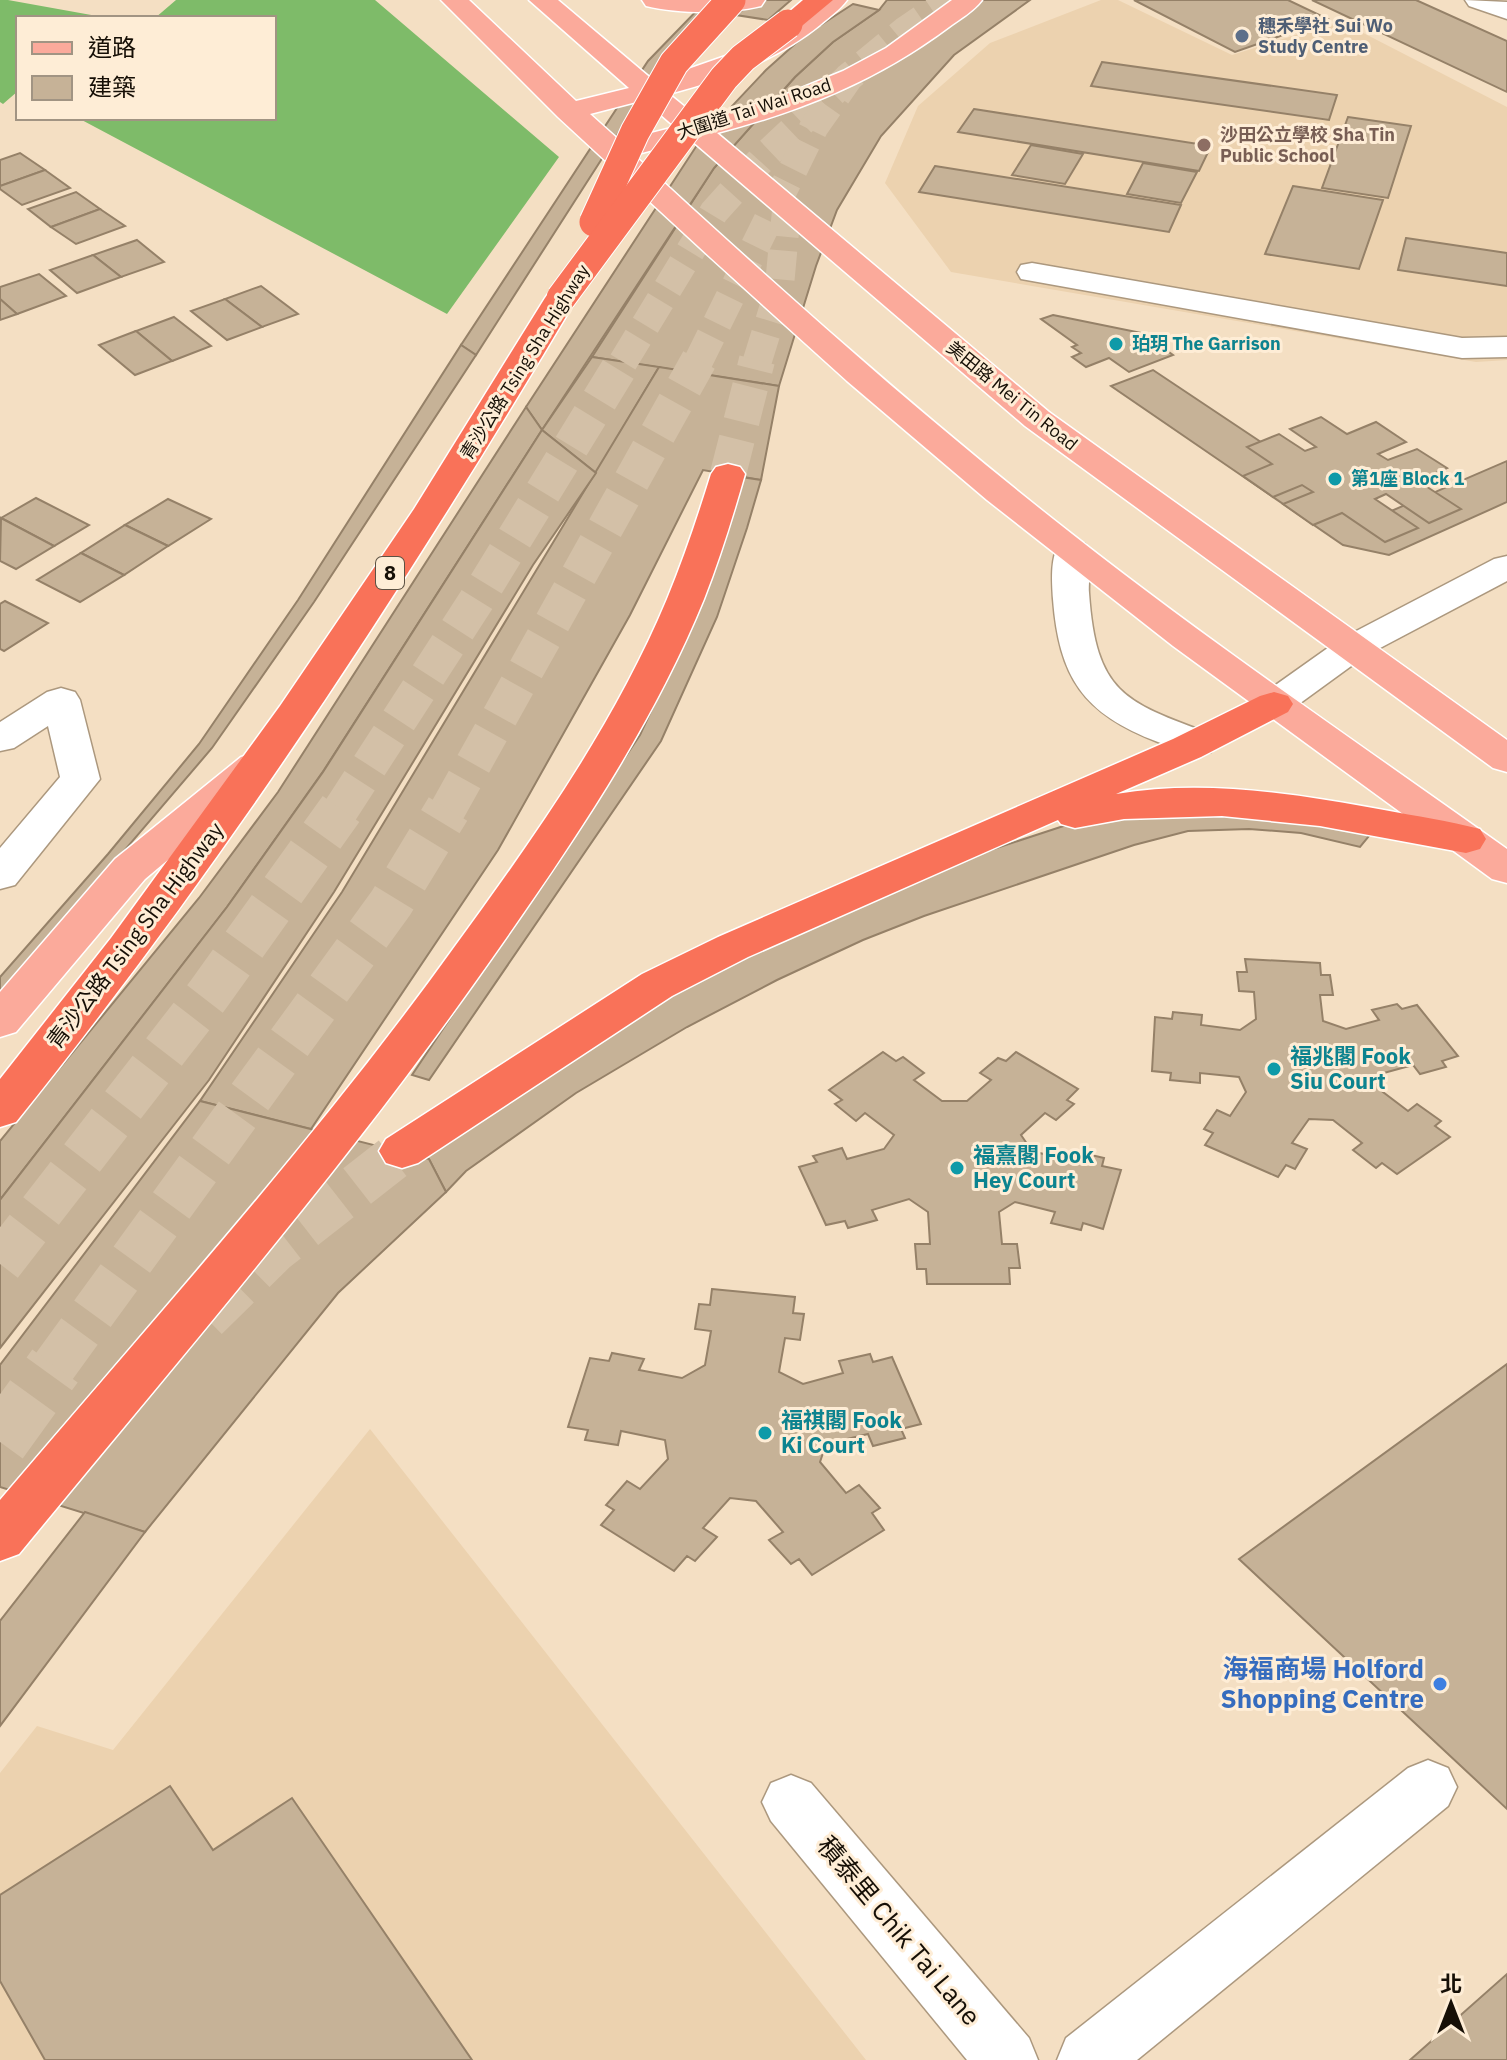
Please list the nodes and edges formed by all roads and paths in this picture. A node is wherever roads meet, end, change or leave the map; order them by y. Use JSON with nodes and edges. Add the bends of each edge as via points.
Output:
{"nodes":[{"id":1,"x":454,"y":0,"type":"edge"},
{"id":2,"x":542,"y":0,"type":"edge"},
{"id":3,"x":655,"y":0,"type":"edge"},
{"id":4,"x":731,"y":0,"type":"edge"},
{"id":5,"x":752,"y":0,"type":"edge"},
{"id":6,"x":820,"y":0,"type":"edge"},
{"id":7,"x":834,"y":0,"type":"edge"},
{"id":8,"x":969,"y":0,"type":"edge"},
{"id":9,"x":1478,"y":0,"type":"edge"},
{"id":10,"x":1507,"y":11,"type":"edge"},
{"id":11,"x":649,"y":90,"type":"junction"},
{"id":12,"x":568,"y":111,"type":"junction"},
{"id":13,"x":698,"y":129,"type":"junction"},
{"id":14,"x":613,"y":152,"type":"junction"},
{"id":15,"x":1032,"y":272,"type":"dead end"},
{"id":16,"x":561,"y":298,"type":"junction"},
{"id":17,"x":1507,"y":347,"type":"edge"},
{"id":18,"x":728,"y":474,"type":"tunnel mouth"},
{"id":19,"x":1072,"y":552,"type":"junction"},
{"id":20,"x":1507,"y":567,"type":"edge"},
{"id":21,"x":1352,"y":648,"type":"junction"},
{"id":22,"x":1274,"y":704,"type":"junction"},
{"id":23,"x":0,"y":739,"type":"edge"},
{"id":24,"x":1197,"y":743,"type":"junction"},
{"id":25,"x":266,"y":757,"type":"junction"},
{"id":26,"x":1507,"y":759,"type":"edge"},
{"id":27,"x":987,"y":836,"type":"junction"},
{"id":28,"x":1466,"y":839,"type":"junction"},
{"id":29,"x":1507,"y":869,"type":"edge"},
{"id":30,"x":0,"y":875,"type":"edge"},
{"id":31,"x":0,"y":1021,"type":"edge"},
{"id":32,"x":0,"y":1110,"type":"edge"},
{"id":33,"x":402,"y":1151,"type":"tunnel mouth"},
{"id":34,"x":55,"y":1504,"type":"dead end"},
{"id":35,"x":0,"y":1538,"type":"edge"},
{"id":36,"x":0,"y":1569,"type":"edge"},
{"id":37,"x":1428,"y":1787,"type":"dead end"},
{"id":38,"x":791,"y":1802,"type":"dead end"},
{"id":39,"x":1007,"y":2060,"type":"edge"},
{"id":40,"x":1088,"y":2060,"type":"edge"}],
"edges":[{"from":1,"to":12,"type":"main road"},
{"from":2,"to":11,"type":"main road","name":"美田路 Mei Tin Road"},
{"from":3,"to":5,"type":"main road"},
{"from":4,"to":16,"type":"highway","bridge":true,"via":[[674,63],[642,118]]},
{"from":6,"to":16,"type":"highway","name":"青沙公路 Tsing Sha Highway","number":"8","bridge":true,"via":[[724,78]]},
{"from":7,"to":11,"type":"main road","via":[[755,56]]},
{"from":8,"to":13,"type":"main road","name":"大圍道 Tai Wai Road","via":[[884,61],[803,96]]},
{"from":9,"to":10,"type":"street"},
{"from":11,"to":12,"type":"main road"},
{"from":11,"to":13,"type":"main road","name":"美田路 Mei Tin Road"},
{"from":12,"to":14,"type":"main road"},
{"from":13,"to":14,"type":"main road","name":"大圍道 Tai Wai Road"},
{"from":13,"to":21,"type":"main road","name":"美田路 Mei Tin Road","via":[[1037,419]]},
{"from":14,"to":19,"type":"main road","via":[[817,340]]},
{"from":15,"to":17,"type":"street","via":[[1462,348]]},
{"from":16,"to":25,"type":"highway","name":"青沙公路 Tsing Sha Highway","number":"8","via":[[369,606]]},
{"from":18,"to":35,"type":"highway","via":[[691,588],[618,738],[520,887],[390,1068]]},
{"from":19,"to":22,"type":"main road"},
{"from":19,"to":24,"type":"street","via":[[1068,597],[1085,671],[1100,693],[1122,710]]},
{"from":20,"to":21,"type":"street"},
{"from":21,"to":22,"type":"street"},
{"from":21,"to":26,"type":"main road","name":"美田路 Mei Tin Road"},
{"from":22,"to":24,"type":"highway"},
{"from":22,"to":28,"type":"main road"},
{"from":23,"to":30,"type":"street","via":[[61,700],[80,779]]},
{"from":24,"to":27,"type":"highway"},
{"from":25,"to":31,"type":"main road","name":"青沙公路 Tsing Sha Highway","number":"8","via":[[130,869]]},
{"from":25,"to":32,"type":"highway","name":"青沙公路 Tsing Sha Highway","number":"8","via":[[114,967]]},
{"from":27,"to":28,"type":"highway","via":[[1098,809],[1229,803],[1319,812]]},
{"from":27,"to":33,"type":"highway","via":[[657,985]]},
{"from":28,"to":29,"type":"main road"},
{"from":34,"to":36,"type":"highway"},
{"from":37,"to":40,"type":"street"},
{"from":38,"to":39,"type":"street","name":"積泰里 Chik Tai Lane"}]}
